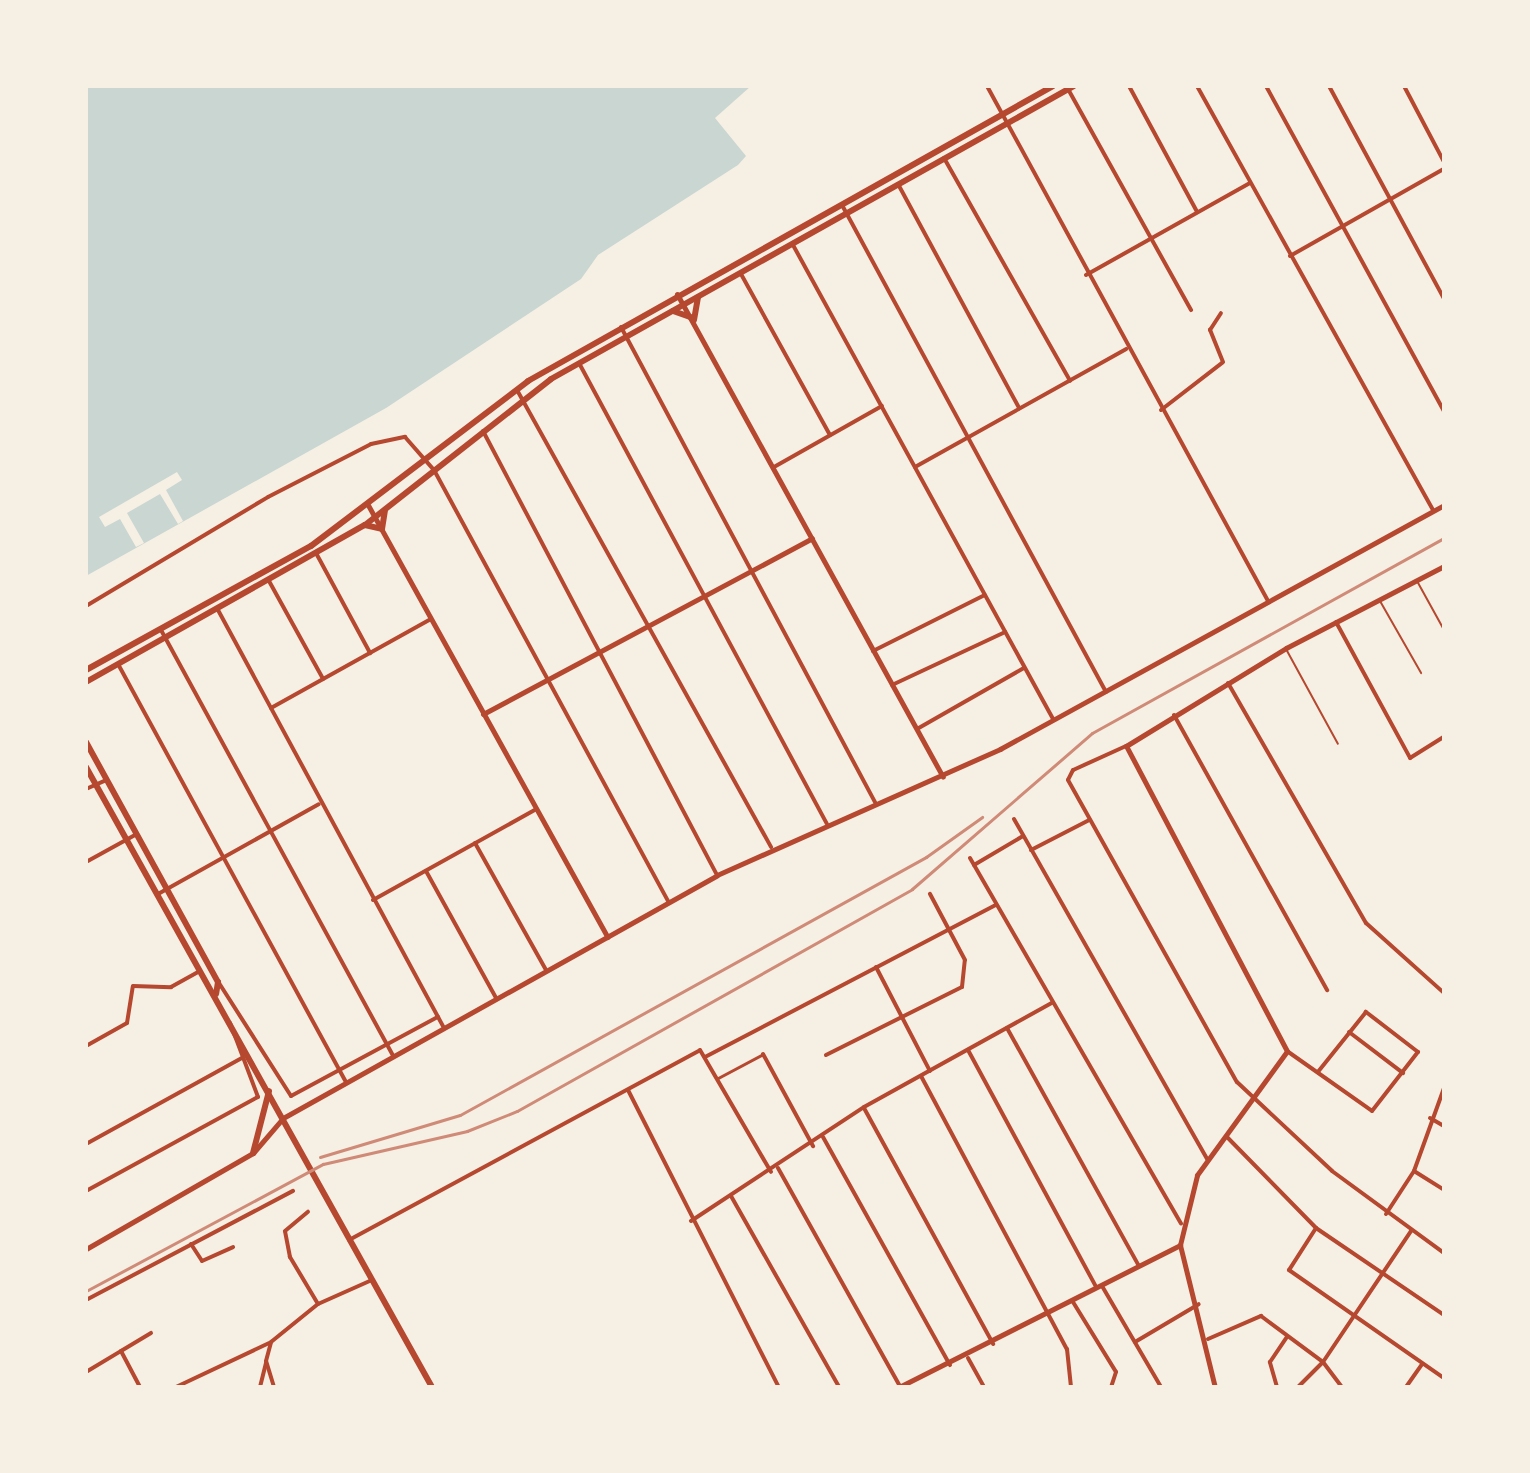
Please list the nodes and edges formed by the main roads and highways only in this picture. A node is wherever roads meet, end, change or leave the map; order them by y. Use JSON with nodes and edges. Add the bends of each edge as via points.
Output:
{"nodes":[{"id":1,"x":1053,"y":86,"type":"edge"},
{"id":2,"x":1071,"y":88,"type":"edge"},
{"id":3,"x":927,"y":155,"type":"junction"},
{"id":4,"x":932,"y":164,"type":"junction"},
{"id":5,"x":677,"y":294,"type":"junction"},
{"id":6,"x":702,"y":294,"type":"junction"},
{"id":7,"x":684,"y":305,"type":"junction"},
{"id":8,"x":673,"y":311,"type":"junction"},
{"id":9,"x":693,"y":319,"type":"junction"},
{"id":10,"x":368,"y":505,"type":"junction"},
{"id":11,"x":1444,"y":505,"type":"edge"},
{"id":12,"x":385,"y":510,"type":"junction"},
{"id":13,"x":375,"y":517,"type":"junction"},
{"id":14,"x":365,"y":525,"type":"junction"},
{"id":15,"x":382,"y":529,"type":"junction"},
{"id":16,"x":812,"y":538,"type":"junction"},
{"id":17,"x":1444,"y":566,"type":"edge"},
{"id":18,"x":86,"y":670,"type":"edge"},
{"id":19,"x":86,"y":682,"type":"edge"},
{"id":20,"x":483,"y":714,"type":"junction"},
{"id":21,"x":86,"y":742,"type":"edge"},
{"id":22,"x":86,"y":767,"type":"edge"},
{"id":23,"x":943,"y":777,"type":"junction"},
{"id":24,"x":607,"y":937,"type":"junction"},
{"id":25,"x":216,"y":994,"type":"junction"},
{"id":26,"x":269,"y":1091,"type":"junction"},
{"id":27,"x":283,"y":1118,"type":"junction"},
{"id":28,"x":253,"y":1153,"type":"junction"},
{"id":29,"x":1180,"y":1245,"type":"junction"},
{"id":30,"x":86,"y":1249,"type":"edge"},
{"id":31,"x":915,"y":1384,"type":"edge"},
{"id":32,"x":432,"y":1387,"type":"edge"},
{"id":33,"x":900,"y":1387,"type":"edge"},
{"id":34,"x":1215,"y":1387,"type":"edge"}],
"edges":[{"from":1,"to":3,"type":"main road"},
{"from":2,"to":4,"type":"main road"},
{"from":3,"to":4,"type":"main road"},
{"from":3,"to":5,"type":"main road"},
{"from":4,"to":6,"type":"main road"},
{"from":5,"to":7,"type":"main road"},
{"from":5,"to":10,"type":"main road","via":[[517,390]]},
{"from":6,"to":7,"type":"main road"},
{"from":6,"to":9,"type":"main road"},
{"from":7,"to":8,"type":"main road"},
{"from":7,"to":9,"type":"main road"},
{"from":8,"to":9,"type":"main road"},
{"from":8,"to":12,"type":"main road","via":[[523,398]]},
{"from":9,"to":16,"type":"main road"},
{"from":10,"to":13,"type":"main road"},
{"from":10,"to":18,"type":"main road","via":[[311,546]]},
{"from":11,"to":23,"type":"main road"},
{"from":12,"to":13,"type":"main road"},
{"from":12,"to":15,"type":"main road"},
{"from":13,"to":14,"type":"main road"},
{"from":13,"to":15,"type":"main road"},
{"from":14,"to":15,"type":"main road"},
{"from":14,"to":19,"type":"main road"},
{"from":15,"to":20,"type":"main road"},
{"from":16,"to":20,"type":"main road"},
{"from":16,"to":23,"type":"main road"},
{"from":17,"to":29,"type":"main road","via":[[1286,648],[1126,746],[1287,1051],[1258,1100],[1207,1159],[1181,1224]]},
{"from":20,"to":24,"type":"main road"},
{"from":21,"to":25,"type":"main road","via":[[218,982]]},
{"from":22,"to":25,"type":"main road"},
{"from":23,"to":24,"type":"main road","via":[[771,847]]},
{"from":24,"to":27,"type":"main road"},
{"from":25,"to":26,"type":"main road"},
{"from":26,"to":27,"type":"main road"},
{"from":26,"to":28,"type":"main road"},
{"from":27,"to":28,"type":"main road"},
{"from":27,"to":32,"type":"main road"},
{"from":28,"to":30,"type":"main road"},
{"from":29,"to":31,"type":"main road"},
{"from":29,"to":34,"type":"main road","via":[[1208,1339]]},
{"from":31,"to":33,"type":"main road"}]}
